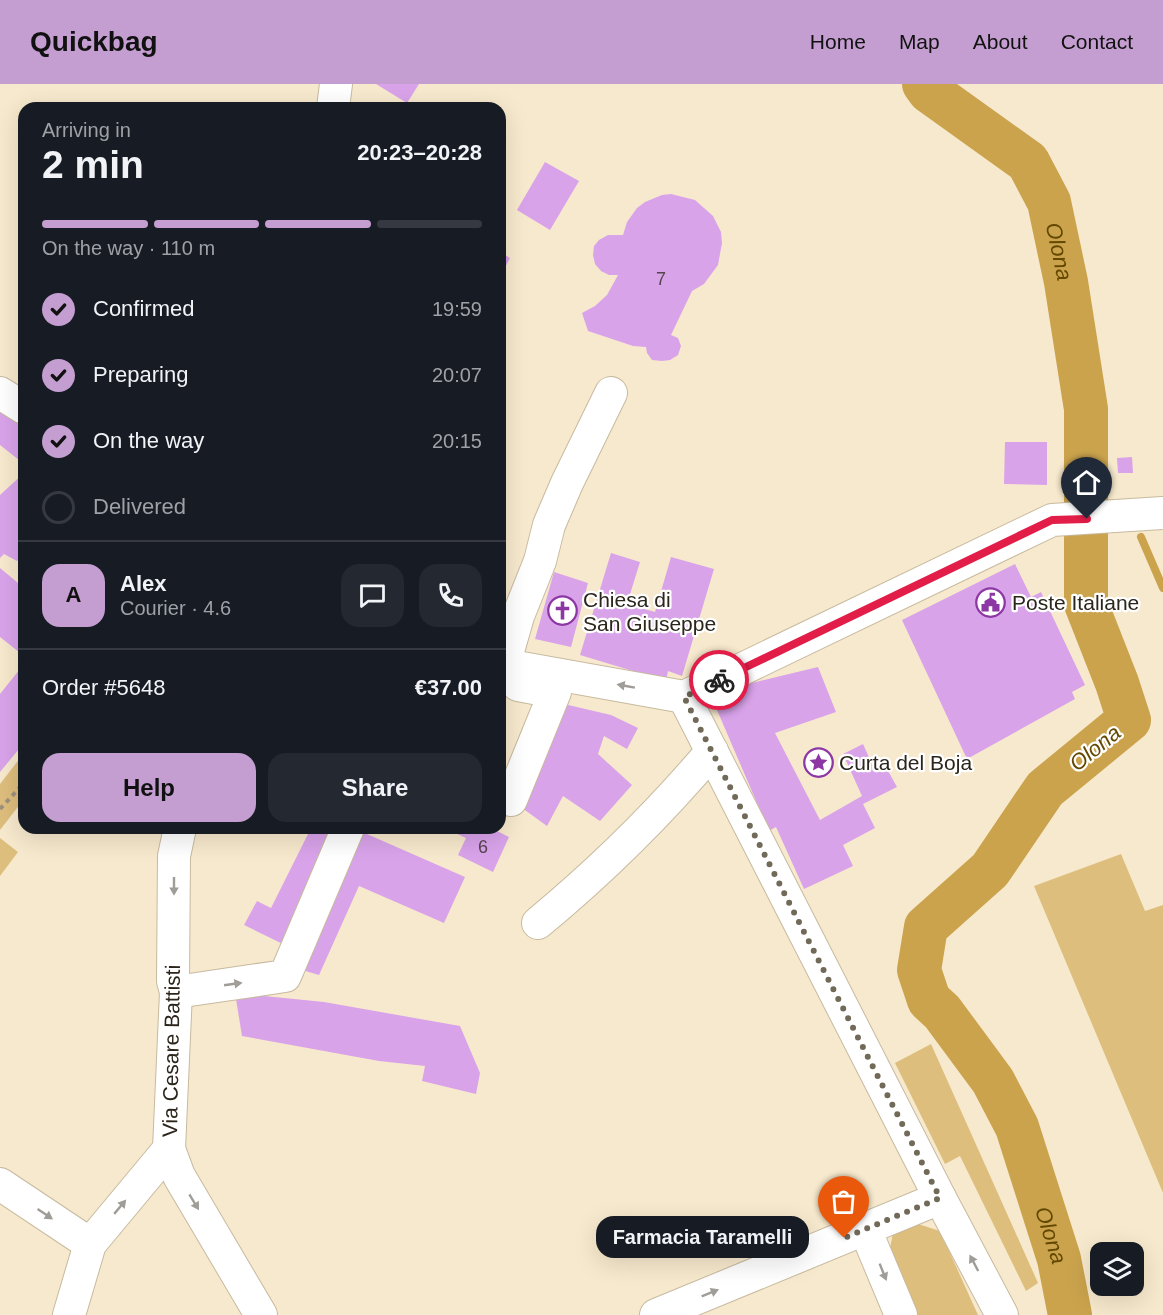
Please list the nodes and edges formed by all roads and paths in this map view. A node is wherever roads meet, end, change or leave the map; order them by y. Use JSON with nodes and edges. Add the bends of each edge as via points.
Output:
{"nodes":[{"id":1,"x":336,"y":84,"type":"edge"},
{"id":2,"x":334,"y":102,"type":"edge"},
{"id":3,"x":0,"y":393,"type":"edge"},
{"id":4,"x":611,"y":393,"type":"dead end"},
{"id":5,"x":18,"y":404,"type":"edge"},
{"id":6,"x":1163,"y":513,"type":"edge"},
{"id":7,"x":506,"y":654,"type":"edge"},
{"id":8,"x":506,"y":671,"type":"edge"},
{"id":9,"x":506,"y":672,"type":"edge"},
{"id":10,"x":684,"y":697,"type":"junction"},
{"id":11,"x":712,"y":751,"type":"junction"},
{"id":12,"x":18,"y":790,"type":"edge"},
{"id":13,"x":506,"y":798,"type":"edge"},
{"id":14,"x":0,"y":809,"type":"edge"},
{"id":15,"x":179,"y":834,"type":"edge"},
{"id":16,"x":345,"y":834,"type":"edge"},
{"id":17,"x":538,"y":923,"type":"dead end"},
{"id":18,"x":176,"y":992,"type":"junction"},
{"id":19,"x":169,"y":1149,"type":"junction"},
{"id":20,"x":0,"y":1184,"type":"edge"},
{"id":21,"x":940,"y":1198,"type":"junction"},
{"id":22,"x":865,"y":1229,"type":"junction"},
{"id":23,"x":90,"y":1244,"type":"junction"},
{"id":24,"x":69,"y":1315,"type":"edge"},
{"id":25,"x":261,"y":1315,"type":"edge"},
{"id":26,"x":656,"y":1315,"type":"edge"},
{"id":27,"x":901,"y":1315,"type":"edge"},
{"id":28,"x":1002,"y":1315,"type":"edge"}],
"edges":[{"from":1,"to":2,"type":"street"},
{"from":3,"to":5,"type":"street"},
{"from":4,"to":7,"type":"street","via":[[549,525]]},
{"from":6,"to":10,"type":"street","via":[[1052,520]]},
{"from":10,"to":8,"type":"street","one_way":true},
{"from":9,"to":13,"type":"street","via":[[555,692],[511,800]]},
{"from":10,"to":11,"type":"street"},
{"from":11,"to":17,"type":"street","via":[[622,850]]},
{"from":11,"to":21,"type":"street"},
{"from":12,"to":14,"type":"path"},
{"from":15,"to":18,"type":"street","name":"Via Cesare Battisti","one_way":true,"via":[[174,856]]},
{"from":18,"to":16,"type":"street","one_way":true,"via":[[285,976]]},
{"from":18,"to":19,"type":"street","name":"Via Cesare Battisti"},
{"from":23,"to":19,"type":"street","name":"Via Cesare Battisti","one_way":true},
{"from":19,"to":25,"type":"street","one_way":true,"via":[[179,1176]]},
{"from":20,"to":23,"type":"street","one_way":true},
{"from":21,"to":22,"type":"street"},
{"from":28,"to":21,"type":"street","one_way":true},
{"from":26,"to":22,"type":"street","one_way":true},
{"from":22,"to":27,"type":"street","one_way":true},
{"from":23,"to":24,"type":"street","name":"Via Cesare Battisti"}]}
